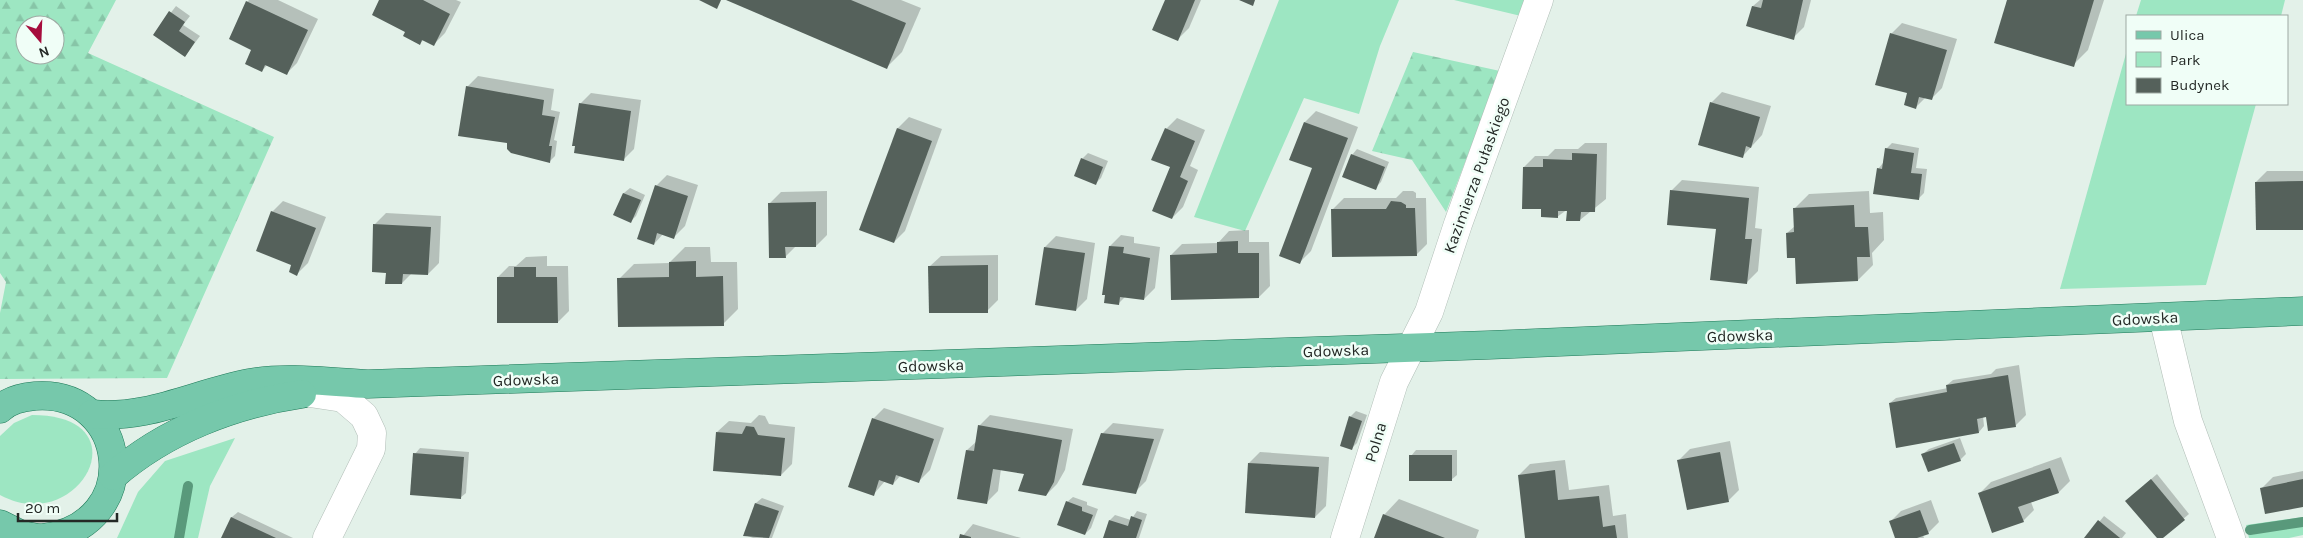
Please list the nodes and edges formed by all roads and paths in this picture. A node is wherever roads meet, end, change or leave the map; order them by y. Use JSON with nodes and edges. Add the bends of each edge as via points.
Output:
{"nodes":[{"id":1,"x":1539,"y":0,"type":"edge"},
{"id":2,"x":2303,"y":311,"type":"edge"},
{"id":3,"x":2164,"y":317,"type":"junction"},
{"id":4,"x":1409,"y":348,"type":"junction"},
{"id":5,"x":368,"y":384,"type":"junction"},
{"id":6,"x":310,"y":393,"type":"junction"},
{"id":7,"x":0,"y":409,"type":"edge"},
{"id":8,"x":92,"y":414,"type":"junction"},
{"id":9,"x":113,"y":476,"type":"junction"},
{"id":10,"x":92,"y":529,"type":"edge"},
{"id":11,"x":26,"y":535,"type":"edge"},
{"id":12,"x":327,"y":538,"type":"edge"},
{"id":13,"x":1345,"y":538,"type":"edge"},
{"id":14,"x":2231,"y":538,"type":"edge"}],
"edges":[{"from":1,"to":4,"type":"street","name":"Kazimierza Pułaskiego","via":[[1429,312]]},
{"from":2,"to":3,"type":"main road","name":"Gdowska"},
{"from":3,"to":4,"type":"main road","name":"Gdowska"},
{"from":3,"to":14,"type":"street","via":[[2188,421]]},
{"from":4,"to":5,"type":"main road","name":"Gdowska"},
{"from":4,"to":13,"type":"street","name":"Polna","via":[[1394,382]]},
{"from":5,"to":6,"type":"main road","name":"Gdowska"},
{"from":5,"to":8,"type":"main road","name":"Gdowska","via":[[307,380],[249,383],[115,417]]},
{"from":6,"to":9,"type":"main road","name":"Gdowska","via":[[224,413],[166,438],[137,455]]},
{"from":6,"to":12,"type":"street","via":[[343,398],[364,416],[372,433],[371,450]]},
{"from":7,"to":8,"type":"main road","via":[[25,397],[49,395],[72,401]]},
{"from":8,"to":9,"type":"main road","via":[[110,442]]},
{"from":9,"to":10,"type":"main road"},
{"from":10,"to":11,"type":"main road","via":[[59,536]]}]}
